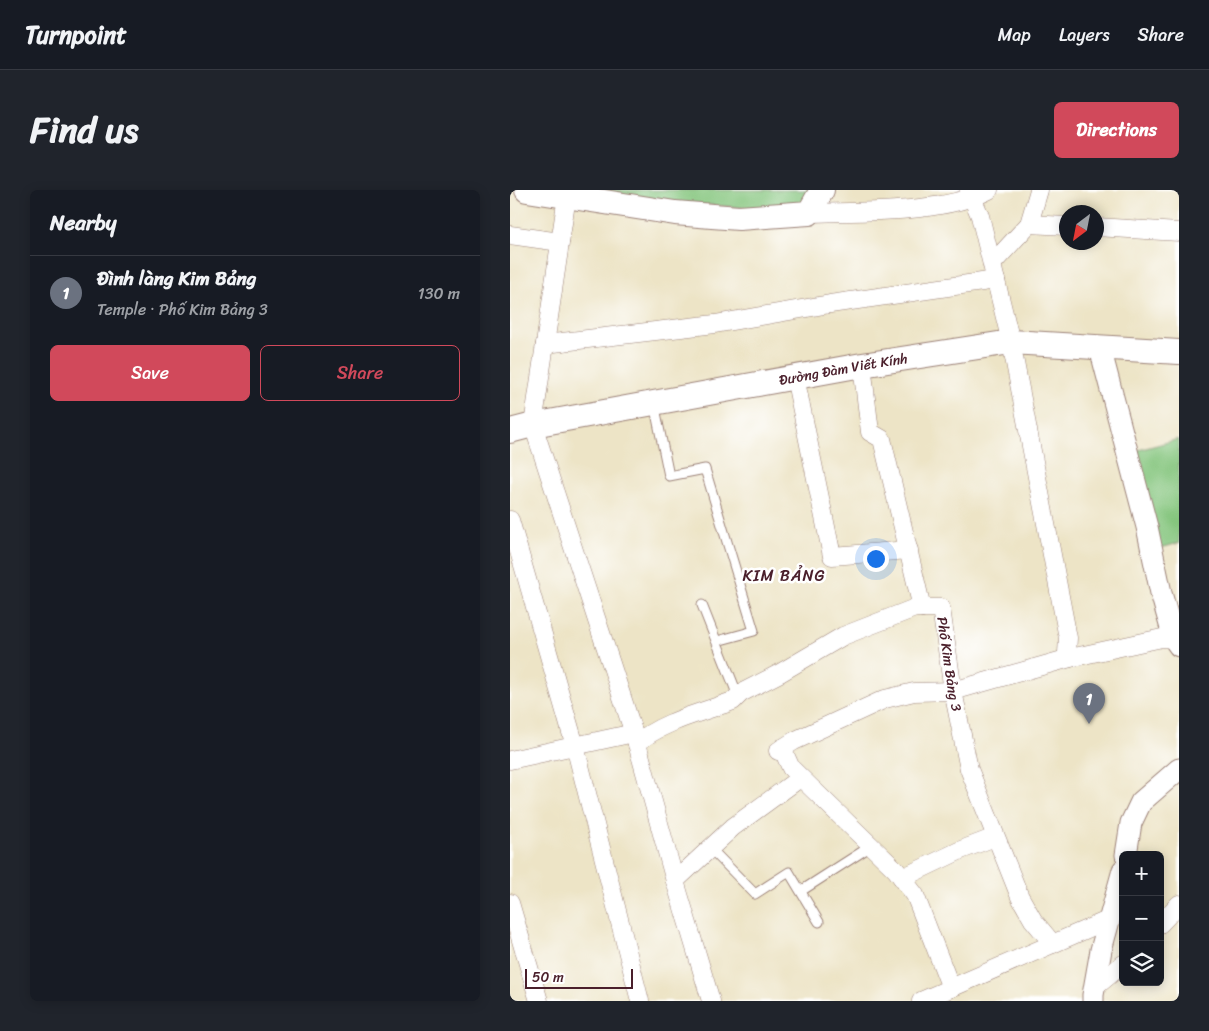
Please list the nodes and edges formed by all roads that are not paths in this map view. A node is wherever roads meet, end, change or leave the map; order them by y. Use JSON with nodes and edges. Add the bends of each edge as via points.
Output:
{"nodes":[{"id":1,"x":527,"y":190,"type":"edge"},
{"id":2,"x":822,"y":190,"type":"edge"},
{"id":3,"x":989,"y":190,"type":"edge"},
{"id":4,"x":1039,"y":190,"type":"edge"},
{"id":5,"x":971,"y":194,"type":"edge"},
{"id":6,"x":567,"y":196,"type":"junction"},
{"id":7,"x":809,"y":213,"type":"junction"},
{"id":8,"x":1029,"y":224,"type":"junction"},
{"id":9,"x":1059,"y":226,"type":"edge"},
{"id":10,"x":1104,"y":227,"type":"edge"},
{"id":11,"x":1179,"y":232,"type":"edge"},
{"id":12,"x":510,"y":235,"type":"edge"},
{"id":13,"x":560,"y":242,"type":"junction"},
{"id":14,"x":994,"y":272,"type":"junction"},
{"id":15,"x":1011,"y":342,"type":"junction"},
{"id":16,"x":545,"y":344,"type":"junction"},
{"id":17,"x":1100,"y":348,"type":"junction"},
{"id":18,"x":1179,"y":352,"type":"edge"},
{"id":19,"x":862,"y":365,"type":"junction"},
{"id":20,"x":796,"y":378,"type":"junction"},
{"id":21,"x":654,"y":403,"type":"junction"},
{"id":22,"x":533,"y":425,"type":"junction"},
{"id":23,"x":510,"y":431,"type":"edge"},
{"id":24,"x":510,"y":520,"type":"edge"},
{"id":25,"x":908,"y":550,"type":"junction"},
{"id":26,"x":702,"y":605,"type":"dead end"},
{"id":27,"x":922,"y":608,"type":"junction"},
{"id":28,"x":718,"y":641,"type":"junction"},
{"id":29,"x":1176,"y":643,"type":"edge"},
{"id":30,"x":1070,"y":658,"type":"junction"},
{"id":31,"x":953,"y":691,"type":"junction"},
{"id":32,"x":738,"y":696,"type":"junction"},
{"id":33,"x":636,"y":739,"type":"junction"},
{"id":34,"x":575,"y":746,"type":"junction"},
{"id":35,"x":510,"y":760,"type":"edge"},
{"id":36,"x":1179,"y":769,"type":"edge"},
{"id":37,"x":800,"y":778,"type":"junction"},
{"id":38,"x":996,"y":837,"type":"junction"},
{"id":39,"x":872,"y":846,"type":"junction"},
{"id":40,"x":710,"y":848,"type":"junction"},
{"id":41,"x":1127,"y":851,"type":"edge"},
{"id":42,"x":902,"y":878,"type":"junction"},
{"id":43,"x":675,"y":881,"type":"junction"},
{"id":44,"x":1119,"y":885,"type":"edge"},
{"id":45,"x":801,"y":891,"type":"junction"},
{"id":46,"x":510,"y":902,"type":"edge"},
{"id":47,"x":1179,"y":904,"type":"edge"},
{"id":48,"x":1110,"y":919,"type":"junction"},
{"id":49,"x":1164,"y":920,"type":"edge"},
{"id":50,"x":820,"y":922,"type":"dead end"},
{"id":51,"x":1053,"y":944,"type":"junction"},
{"id":52,"x":1119,"y":968,"type":"edge"},
{"id":53,"x":951,"y":988,"type":"junction"},
{"id":54,"x":1094,"y":994,"type":"edge"},
{"id":55,"x":539,"y":1001,"type":"edge"},
{"id":56,"x":640,"y":1001,"type":"edge"},
{"id":57,"x":711,"y":1001,"type":"edge"},
{"id":58,"x":921,"y":1001,"type":"edge"}],
"edges":[{"from":1,"to":6,"type":"main road"},
{"from":2,"to":7,"type":"main road"},
{"from":3,"to":5,"type":"street"},
{"from":4,"to":8,"type":"street"},
{"from":5,"to":7,"type":"street","via":[[922,207]]},
{"from":5,"to":14,"type":"street"},
{"from":6,"to":7,"type":"main road","via":[[675,213],[739,218]]},
{"from":6,"to":13,"type":"street"},
{"from":8,"to":9,"type":"street"},
{"from":8,"to":14,"type":"street"},
{"from":10,"to":11,"type":"street"},
{"from":12,"to":13,"type":"street"},
{"from":13,"to":16,"type":"street"},
{"from":14,"to":15,"type":"street"},
{"from":14,"to":16,"type":"street","via":[[716,324]]},
{"from":15,"to":17,"type":"main road","name":"Đường Đàm Viết Kính"},
{"from":15,"to":19,"type":"main road","name":"Đường Đàm Viết Kính"},
{"from":15,"to":30,"type":"street"},
{"from":16,"to":22,"type":"street"},
{"from":17,"to":18,"type":"main road","name":"Đường Đàm Viết Kính"},
{"from":17,"to":29,"type":"street"},
{"from":19,"to":20,"type":"main road","name":"Đường Đàm Viết Kính"},
{"from":19,"to":25,"type":"street","via":[[870,432],[882,439]]},
{"from":20,"to":21,"type":"main road","name":"Đường Đàm Viết Kính"},
{"from":20,"to":25,"type":"street","via":[[832,556]]},
{"from":21,"to":22,"type":"main road","name":"Đường Đàm Viết Kính"},
{"from":21,"to":28,"type":"lane","via":[[669,476],[705,469],[754,631]]},
{"from":22,"to":23,"type":"main road","name":"Đường Đàm Viết Kính"},
{"from":22,"to":33,"type":"street"},
{"from":24,"to":34,"type":"street"},
{"from":25,"to":27,"type":"street"},
{"from":26,"to":28,"type":"lane"},
{"from":27,"to":31,"type":"street","name":"Phố Kim Bảng 3","via":[[941,608]]},
{"from":27,"to":32,"type":"street","name":"Phố Kim Bảng 3","via":[[843,636]]},
{"from":28,"to":32,"type":"lane"},
{"from":29,"to":30,"type":"street","via":[[1162,638]]},
{"from":30,"to":31,"type":"street"},
{"from":31,"to":37,"type":"street","via":[[914,692],[885,699],[780,750]]},
{"from":31,"to":38,"type":"street","name":"Phố Kim Bảng 3","via":[[969,768]]},
{"from":32,"to":33,"type":"street","name":"Phố Kim Bảng 3","via":[[733,701]]},
{"from":33,"to":34,"type":"street"},
{"from":33,"to":43,"type":"street"},
{"from":34,"to":35,"type":"street"},
{"from":34,"to":56,"type":"street"},
{"from":36,"to":41,"type":"street","via":[[1140,802],[1131,823]]},
{"from":37,"to":39,"type":"street"},
{"from":37,"to":40,"type":"street"},
{"from":38,"to":42,"type":"street"},
{"from":38,"to":51,"type":"street","name":"Phố Kim Bảng 3","via":[[1020,897],[1033,920]]},
{"from":39,"to":42,"type":"street"},
{"from":39,"to":45,"type":"lane"},
{"from":40,"to":43,"type":"street"},
{"from":40,"to":45,"type":"lane","via":[[755,894],[789,872]]},
{"from":42,"to":53,"type":"street","via":[[914,895]]},
{"from":43,"to":57,"type":"street"},
{"from":44,"to":48,"type":"street"},
{"from":45,"to":50,"type":"lane"},
{"from":46,"to":55,"type":"street"},
{"from":47,"to":49,"type":"street"},
{"from":48,"to":51,"type":"street"},
{"from":48,"to":54,"type":"street"},
{"from":51,"to":53,"type":"street"},
{"from":52,"to":54,"type":"street"},
{"from":53,"to":58,"type":"street"}]}
